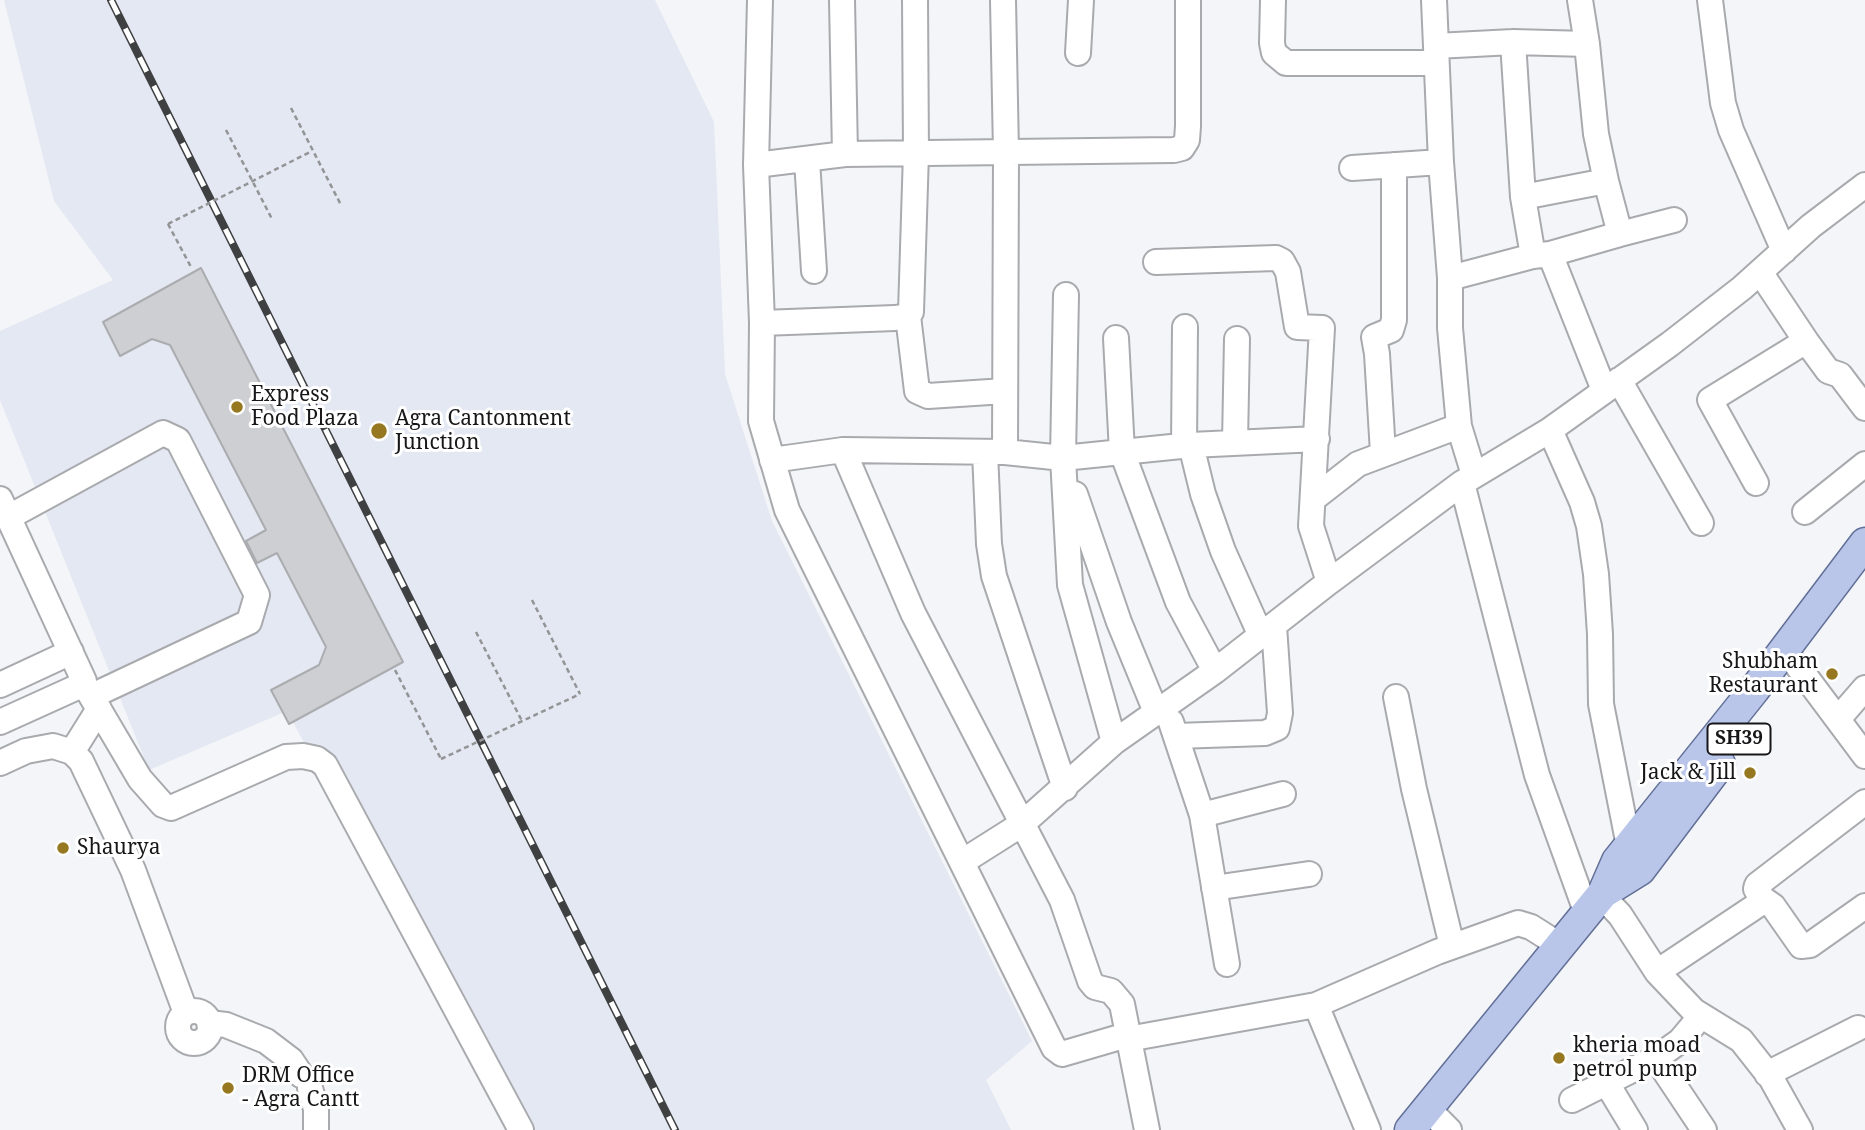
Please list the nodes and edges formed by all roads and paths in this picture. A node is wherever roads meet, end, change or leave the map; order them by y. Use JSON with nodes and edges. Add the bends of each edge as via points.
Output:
{"nodes":[{"id":1,"x":760,"y":0,"type":"edge"},
{"id":2,"x":842,"y":0,"type":"edge"},
{"id":3,"x":915,"y":0,"type":"edge"},
{"id":4,"x":1003,"y":0,"type":"edge"},
{"id":5,"x":1081,"y":0,"type":"edge"},
{"id":6,"x":1188,"y":0,"type":"edge"},
{"id":7,"x":1273,"y":0,"type":"edge"},
{"id":8,"x":1434,"y":0,"type":"edge"},
{"id":9,"x":1580,"y":0,"type":"edge"},
{"id":10,"x":1710,"y":0,"type":"edge"},
{"id":11,"x":1513,"y":42,"type":"junction"},
{"id":12,"x":1587,"y":44,"type":"junction"},
{"id":13,"x":1078,"y":53,"type":"dead end"},
{"id":14,"x":1436,"y":54,"type":"junction"},
{"id":15,"x":291,"y":108,"type":"dead end"},
{"id":16,"x":226,"y":130,"type":"dead end"},
{"id":17,"x":312,"y":151,"type":"junction"},
{"id":18,"x":1006,"y":152,"type":"junction"},
{"id":19,"x":916,"y":153,"type":"junction"},
{"id":20,"x":845,"y":154,"type":"junction"},
{"id":21,"x":807,"y":160,"type":"junction"},
{"id":22,"x":1441,"y":162,"type":"junction"},
{"id":23,"x":756,"y":165,"type":"junction"},
{"id":24,"x":1394,"y":165,"type":"junction"},
{"id":25,"x":1352,"y":168,"type":"dead end"},
{"id":26,"x":252,"y":181,"type":"junction"},
{"id":27,"x":1605,"y":181,"type":"junction"},
{"id":28,"x":1865,"y":185,"type":"edge"},
{"id":29,"x":1522,"y":197,"type":"junction"},
{"id":30,"x":341,"y":205,"type":"dead end"},
{"id":31,"x":272,"y":219,"type":"dead end"},
{"id":32,"x":1674,"y":219,"type":"dead end"},
{"id":33,"x":1620,"y":234,"type":"junction"},
{"id":34,"x":1784,"y":251,"type":"junction"},
{"id":35,"x":1541,"y":255,"type":"junction"},
{"id":36,"x":1156,"y":262,"type":"dead end"},
{"id":37,"x":191,"y":267,"type":"dead end"},
{"id":38,"x":814,"y":271,"type":"dead end"},
{"id":39,"x":1760,"y":272,"type":"junction"},
{"id":40,"x":1450,"y":278,"type":"junction"},
{"id":41,"x":1066,"y":295,"type":"dead end"},
{"id":42,"x":908,"y":316,"type":"junction"},
{"id":43,"x":762,"y":323,"type":"junction"},
{"id":44,"x":1185,"y":327,"type":"dead end"},
{"id":45,"x":1116,"y":338,"type":"dead end"},
{"id":46,"x":1237,"y":339,"type":"dead end"},
{"id":47,"x":1806,"y":341,"type":"junction"},
{"id":48,"x":1612,"y":385,"type":"junction"},
{"id":49,"x":1005,"y":391,"type":"junction"},
{"id":50,"x":1865,"y":408,"type":"edge"},
{"id":51,"x":1459,"y":426,"type":"junction"},
{"id":52,"x":1550,"y":430,"type":"junction"},
{"id":53,"x":1317,"y":439,"type":"junction"},
{"id":54,"x":1235,"y":442,"type":"junction"},
{"id":55,"x":1188,"y":445,"type":"junction"},
{"id":56,"x":843,"y":450,"type":"junction"},
{"id":57,"x":995,"y":452,"type":"junction"},
{"id":58,"x":1122,"y":452,"type":"junction"},
{"id":59,"x":1383,"y":453,"type":"junction"},
{"id":60,"x":772,"y":460,"type":"junction"},
{"id":61,"x":1064,"y":463,"type":"junction"},
{"id":62,"x":1865,"y":464,"type":"edge"},
{"id":63,"x":1468,"y":479,"type":"junction"},
{"id":64,"x":1756,"y":483,"type":"dead end"},
{"id":65,"x":1313,"y":499,"type":"junction"},
{"id":66,"x":4,"y":508,"type":"edge"},
{"id":67,"x":1805,"y":512,"type":"dead end"},
{"id":68,"x":1702,"y":523,"type":"dead end"},
{"id":69,"x":1865,"y":543,"type":"edge"},
{"id":70,"x":1865,"y":575,"type":"edge"},
{"id":71,"x":1329,"y":582,"type":"junction"},
{"id":72,"x":532,"y":600,"type":"dead end"},
{"id":73,"x":1268,"y":631,"type":"junction"},
{"id":74,"x":476,"y":632,"type":"dead end"},
{"id":75,"x":71,"y":652,"type":"junction"},
{"id":76,"x":1797,"y":664,"type":"junction"},
{"id":77,"x":396,"y":670,"type":"dead end"},
{"id":78,"x":1215,"y":671,"type":"junction"},
{"id":79,"x":0,"y":685,"type":"edge"},
{"id":80,"x":1865,"y":688,"type":"edge"},
{"id":81,"x":91,"y":696,"type":"junction"},
{"id":82,"x":1396,"y":697,"type":"dead end"},
{"id":83,"x":1160,"y":709,"type":"junction"},
{"id":84,"x":1838,"y":719,"type":"junction"},
{"id":85,"x":522,"y":721,"type":"junction"},
{"id":86,"x":0,"y":722,"type":"edge"},
{"id":87,"x":1176,"y":736,"type":"junction"},
{"id":88,"x":1114,"y":742,"type":"junction"},
{"id":89,"x":72,"y":752,"type":"junction"},
{"id":90,"x":1865,"y":757,"type":"edge"},
{"id":91,"x":0,"y":763,"type":"edge"},
{"id":92,"x":1065,"y":788,"type":"junction"},
{"id":93,"x":1283,"y":794,"type":"dead end"},
{"id":94,"x":1865,"y":802,"type":"edge"},
{"id":95,"x":1202,"y":815,"type":"junction"},
{"id":96,"x":1022,"y":824,"type":"junction"},
{"id":97,"x":1629,"y":846,"type":"junction"},
{"id":98,"x":962,"y":862,"type":"junction"},
{"id":99,"x":1309,"y":874,"type":"dead end"},
{"id":100,"x":1214,"y":887,"type":"junction"},
{"id":101,"x":1763,"y":899,"type":"junction"},
{"id":102,"x":1597,"y":900,"type":"junction"},
{"id":103,"x":1865,"y":906,"type":"edge"},
{"id":104,"x":1452,"y":946,"type":"junction"},
{"id":105,"x":1561,"y":946,"type":"junction"},
{"id":106,"x":1227,"y":964,"type":"dead end"},
{"id":107,"x":1657,"y":972,"type":"junction"},
{"id":108,"x":1316,"y":1005,"type":"junction"},
{"id":109,"x":1701,"y":1016,"type":"junction"},
{"id":110,"x":1858,"y":1028,"type":"dead end"},
{"id":111,"x":1127,"y":1037,"type":"junction"},
{"id":112,"x":1656,"y":1058,"type":"junction"},
{"id":113,"x":1767,"y":1074,"type":"junction"},
{"id":114,"x":1606,"y":1082,"type":"junction"},
{"id":115,"x":1572,"y":1100,"type":"dead end"},
{"id":116,"x":1429,"y":1123,"type":"edge"},
{"id":117,"x":316,"y":1130,"type":"edge"},
{"id":118,"x":521,"y":1130,"type":"edge"},
{"id":119,"x":1147,"y":1130,"type":"edge"},
{"id":120,"x":1368,"y":1130,"type":"edge"},
{"id":121,"x":1635,"y":1130,"type":"edge"},
{"id":122,"x":1704,"y":1130,"type":"edge"},
{"id":123,"x":1800,"y":1130,"type":"edge"}],
"edges":[{"from":1,"to":23,"type":"street"},
{"from":2,"to":20,"type":"street"},
{"from":3,"to":19,"type":"street"},
{"from":4,"to":18,"type":"street"},
{"from":5,"to":13,"type":"street"},
{"from":6,"to":18,"type":"street","via":[[1188,126],[1182,148]]},
{"from":7,"to":14,"type":"street","via":[[1272,43],[1274,52],[1286,63]]},
{"from":8,"to":14,"type":"street"},
{"from":9,"to":12,"type":"street"},
{"from":10,"to":34,"type":"street","via":[[1723,103]]},
{"from":11,"to":12,"type":"street"},
{"from":11,"to":14,"type":"street"},
{"from":11,"to":29,"type":"street"},
{"from":12,"to":27,"type":"street"},
{"from":14,"to":22,"type":"street"},
{"from":15,"to":17,"type":"path"},
{"from":16,"to":26,"type":"path"},
{"from":17,"to":26,"type":"path","bridge":true},
{"from":17,"to":30,"type":"path"},
{"from":18,"to":19,"type":"street"},
{"from":18,"to":49,"type":"street"},
{"from":19,"to":20,"type":"street"},
{"from":19,"to":42,"type":"street","via":[[912,309]]},
{"from":20,"to":21,"type":"street"},
{"from":21,"to":23,"type":"street"},
{"from":21,"to":38,"type":"street"},
{"from":22,"to":24,"type":"street"},
{"from":22,"to":40,"type":"street"},
{"from":23,"to":43,"type":"street"},
{"from":24,"to":25,"type":"street"},
{"from":24,"to":59,"type":"street","via":[[1394,320],[1391,330],[1374,337]]},
{"from":26,"to":31,"type":"path"},
{"from":26,"to":37,"type":"path","bridge":true,"via":[[168,224]]},
{"from":27,"to":29,"type":"street"},
{"from":27,"to":33,"type":"street"},
{"from":28,"to":34,"type":"street"},
{"from":29,"to":35,"type":"street"},
{"from":32,"to":33,"type":"street"},
{"from":33,"to":35,"type":"street"},
{"from":34,"to":39,"type":"street"},
{"from":35,"to":40,"type":"street"},
{"from":35,"to":48,"type":"street"},
{"from":36,"to":53,"type":"street","via":[[1282,261],[1297,327],[1323,330]]},
{"from":39,"to":47,"type":"street"},
{"from":39,"to":48,"type":"street"},
{"from":40,"to":51,"type":"street"},
{"from":41,"to":61,"type":"street"},
{"from":42,"to":43,"type":"street"},
{"from":42,"to":49,"type":"street","via":[[917,391],[928,396]]},
{"from":43,"to":60,"type":"street","via":[[761,421]]},
{"from":44,"to":55,"type":"street"},
{"from":45,"to":58,"type":"street"},
{"from":46,"to":54,"type":"street"},
{"from":47,"to":50,"type":"street"},
{"from":47,"to":64,"type":"street","via":[[1710,400]]},
{"from":48,"to":52,"type":"street"},
{"from":48,"to":68,"type":"street"},
{"from":49,"to":57,"type":"street"},
{"from":51,"to":59,"type":"street"},
{"from":51,"to":63,"type":"street"},
{"from":52,"to":63,"type":"street"},
{"from":52,"to":97,"type":"street","via":[[1589,526],[1597,586],[1601,704]]},
{"from":53,"to":54,"type":"street"},
{"from":53,"to":65,"type":"street"},
{"from":54,"to":55,"type":"street"},
{"from":55,"to":58,"type":"street"},
{"from":55,"to":73,"type":"street","via":[[1223,551]]},
{"from":56,"to":57,"type":"street"},
{"from":56,"to":60,"type":"street"},
{"from":56,"to":96,"type":"street","via":[[913,613]]},
{"from":57,"to":61,"type":"street"},
{"from":57,"to":92,"type":"street","via":[[989,544],[994,576]]},
{"from":58,"to":61,"type":"street"},
{"from":58,"to":78,"type":"street","via":[[1178,602]]},
{"from":59,"to":65,"type":"street","via":[[1358,464]]},
{"from":60,"to":98,"type":"street","via":[[787,510]]},
{"from":61,"to":83,"type":"street","via":[[1119,622]]},
{"from":61,"to":88,"type":"street","via":[[1070,585]]},
{"from":62,"to":67,"type":"street"},
{"from":63,"to":71,"type":"street"},
{"from":63,"to":102,"type":"street","via":[[1537,775]]},
{"from":65,"to":71,"type":"street","via":[[1313,533]]},
{"from":66,"to":75,"type":"street"},
{"from":66,"to":81,"type":"street","via":[[163,433],[178,440],[257,595],[249,622]]},
{"from":69,"to":97,"type":"main road","number":"SH39"},
{"from":70,"to":76,"type":"main road","number":"SH39"},
{"from":71,"to":73,"type":"street"},
{"from":72,"to":85,"type":"path","bridge":true,"via":[[580,694]]},
{"from":73,"to":78,"type":"street"},
{"from":73,"to":87,"type":"street","via":[[1280,713],[1278,728],[1265,733]]},
{"from":74,"to":85,"type":"path"},
{"from":75,"to":79,"type":"street"},
{"from":75,"to":81,"type":"street"},
{"from":76,"to":84,"type":"street"},
{"from":76,"to":102,"type":"main road","number":"SH39","via":[[1640,870]]},
{"from":77,"to":85,"type":"path","bridge":true,"via":[[441,759]]},
{"from":78,"to":83,"type":"street"},
{"from":80,"to":84,"type":"street"},
{"from":81,"to":86,"type":"street"},
{"from":81,"to":89,"type":"street"},
{"from":81,"to":118,"type":"street","via":[[140,779],[154,798],[171,808],[286,757],[317,759],[325,765]]},
{"from":82,"to":104,"type":"street"},
{"from":83,"to":87,"type":"street"},
{"from":83,"to":88,"type":"street"},
{"from":84,"to":90,"type":"street"},
{"from":87,"to":95,"type":"street"},
{"from":88,"to":92,"type":"street"},
{"from":89,"to":91,"type":"street","via":[[53,746]]},
{"from":89,"to":117,"type":"street","via":[[86,768],[133,870],[186,1013],[199,1012],[209,1023],[266,1041],[291,1060],[316,1109]]},
{"from":92,"to":96,"type":"street"},
{"from":93,"to":95,"type":"street"},
{"from":94,"to":101,"type":"street","via":[[1757,885]]},
{"from":95,"to":100,"type":"street"},
{"from":96,"to":98,"type":"street"},
{"from":96,"to":111,"type":"street","via":[[1062,900],[1090,981],[1095,987],[1111,990],[1122,1004]]},
{"from":97,"to":102,"type":"main road","number":"SH39"},
{"from":98,"to":111,"type":"street","via":[[1057,1051],[1062,1054]]},
{"from":99,"to":100,"type":"street"},
{"from":100,"to":106,"type":"street"},
{"from":101,"to":103,"type":"street","via":[[1801,946],[1810,945]]},
{"from":101,"to":107,"type":"street"},
{"from":102,"to":105,"type":"main road","number":"SH39"},
{"from":102,"to":107,"type":"street","via":[[1620,915]]},
{"from":104,"to":105,"type":"street","via":[[1518,923]]},
{"from":104,"to":108,"type":"street"},
{"from":105,"to":116,"type":"main road","number":"SH39","via":[[1461,1065]]},
{"from":107,"to":109,"type":"street"},
{"from":108,"to":111,"type":"street"},
{"from":108,"to":120,"type":"street"},
{"from":109,"to":112,"type":"street","via":[[1680,1041]]},
{"from":109,"to":113,"type":"street","via":[[1741,1040]]},
{"from":110,"to":113,"type":"street"},
{"from":111,"to":119,"type":"street"},
{"from":112,"to":114,"type":"street"},
{"from":112,"to":122,"type":"street"},
{"from":113,"to":123,"type":"street"},
{"from":114,"to":115,"type":"street"},
{"from":114,"to":121,"type":"street"}]}
